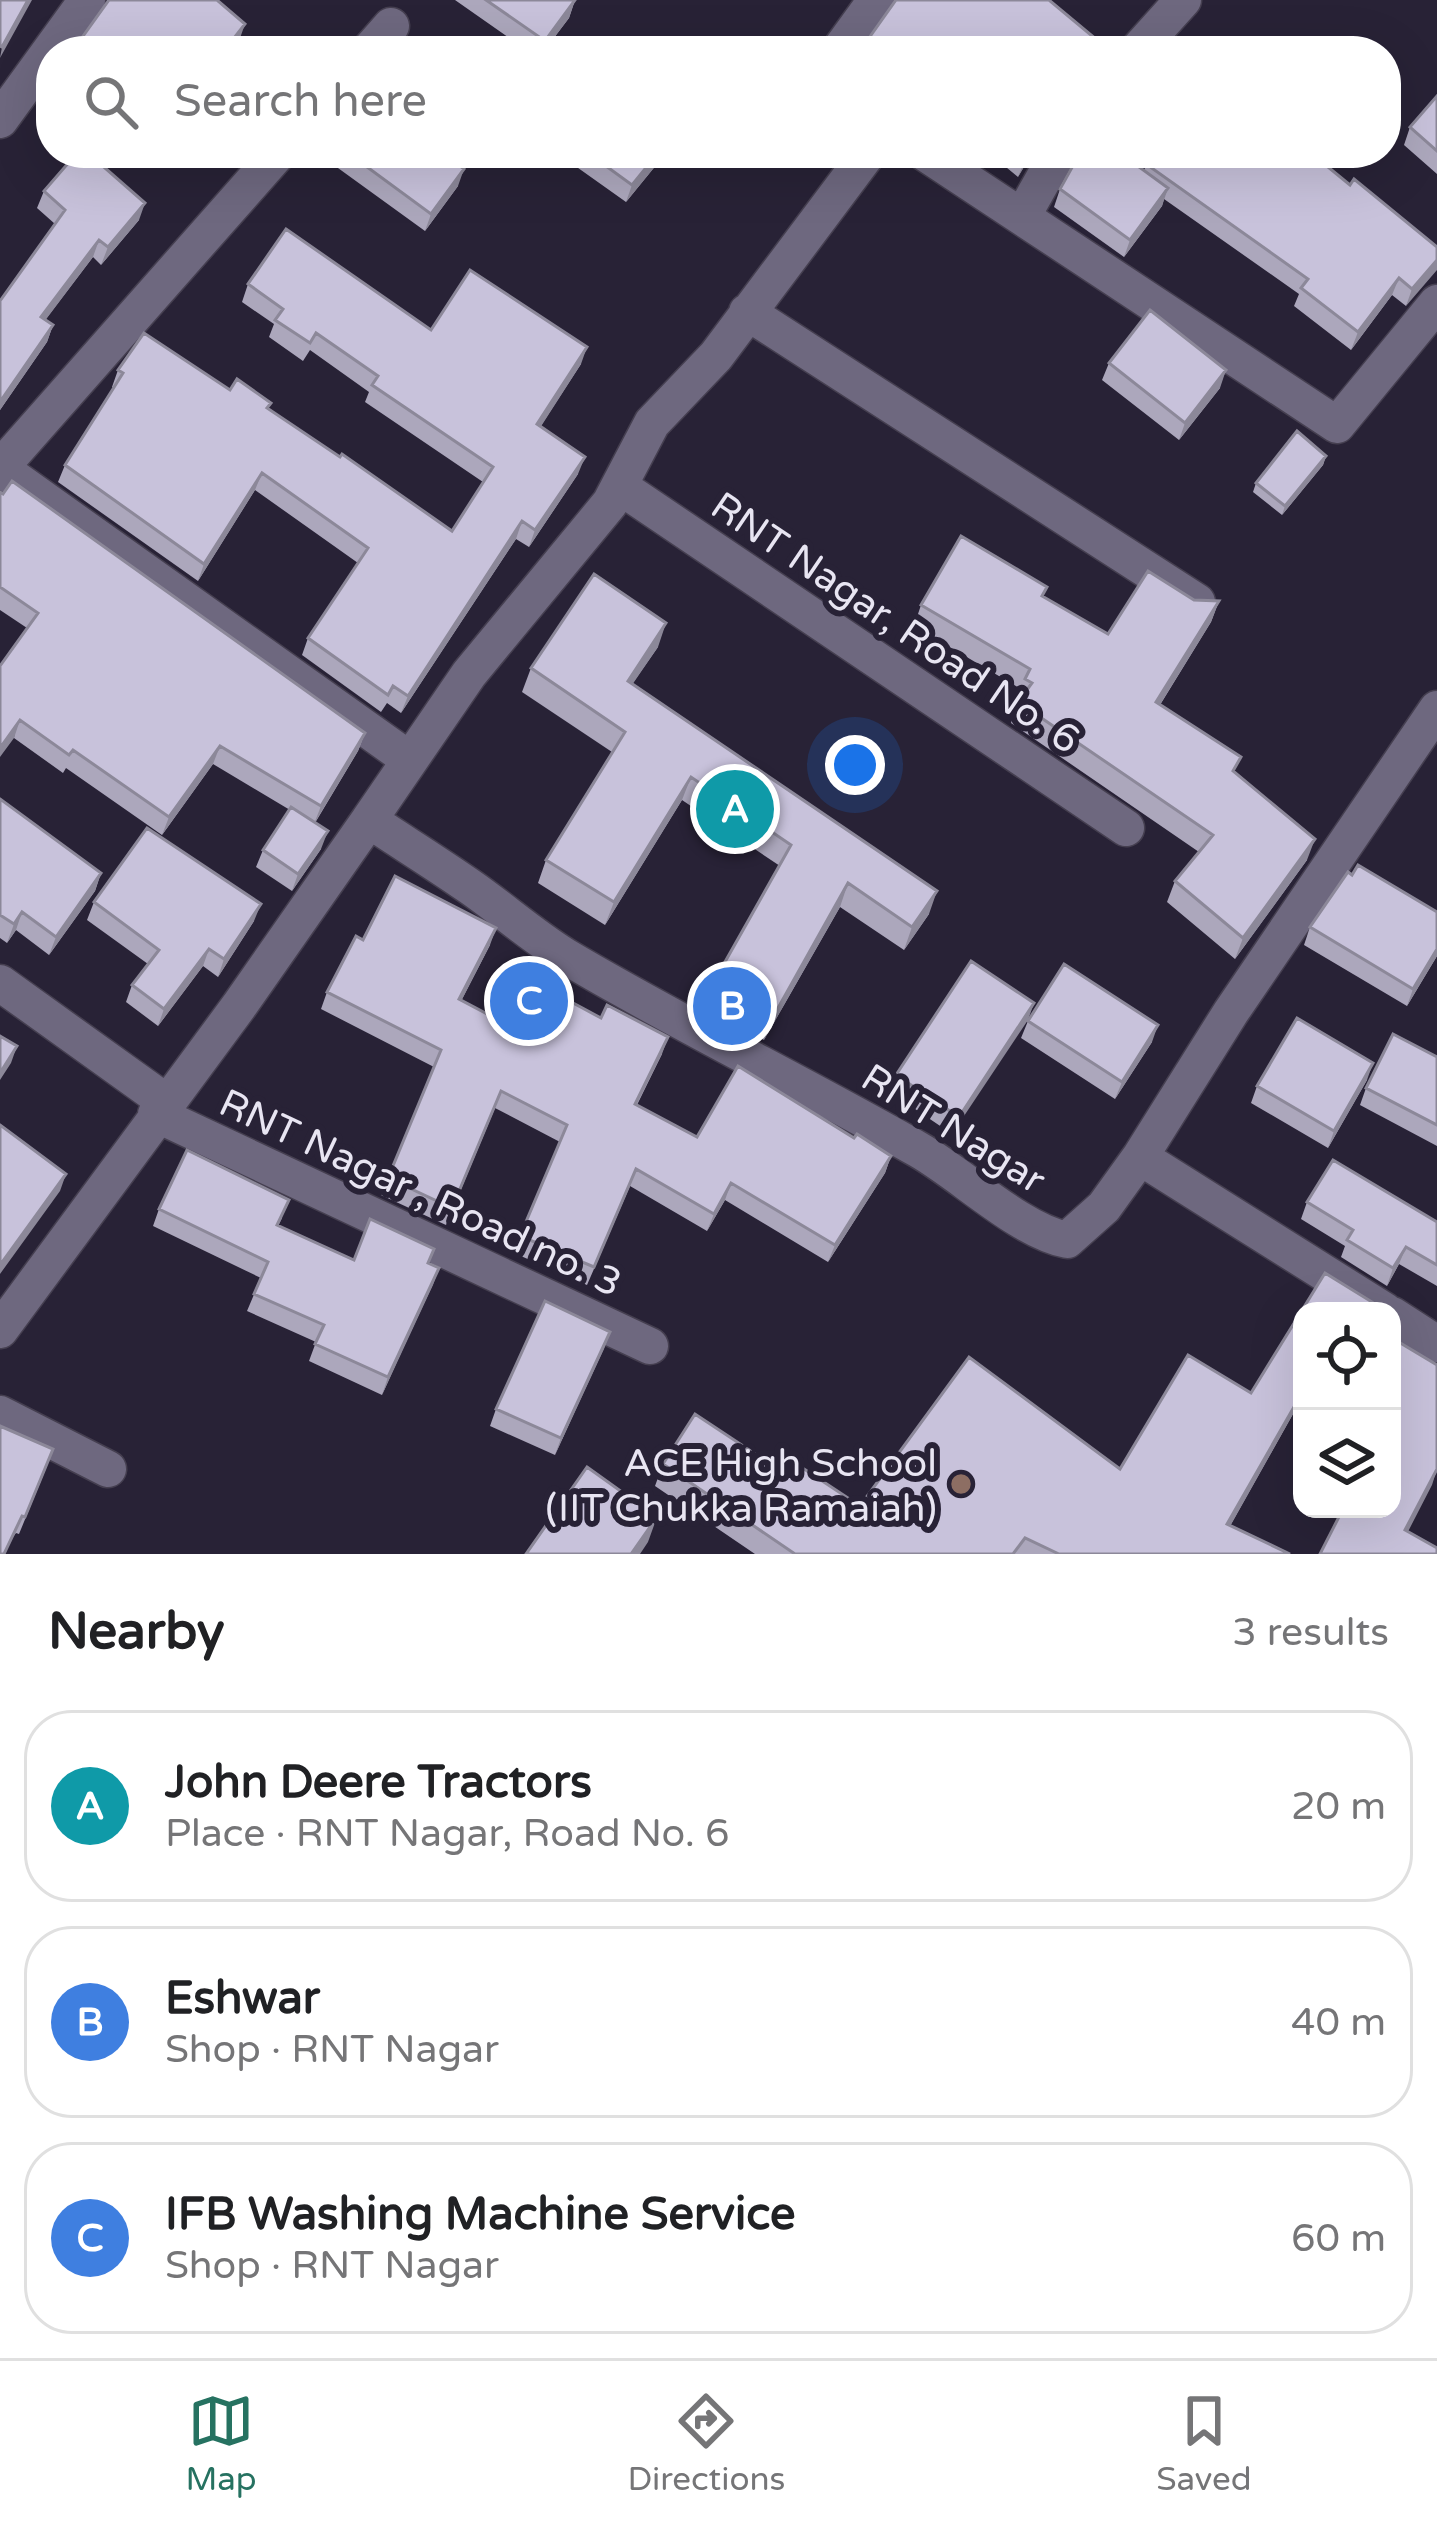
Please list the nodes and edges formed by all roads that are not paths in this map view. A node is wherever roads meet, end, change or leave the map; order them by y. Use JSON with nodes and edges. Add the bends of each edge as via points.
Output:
{"nodes":[{"id":1,"x":87,"y":0,"type":"edge"},
{"id":2,"x":876,"y":0,"type":"edge"},
{"id":3,"x":1183,"y":0,"type":"edge"},
{"id":4,"x":61,"y":36,"type":"edge"},
{"id":5,"x":850,"y":36,"type":"edge"},
{"id":6,"x":1151,"y":36,"type":"edge"},
{"id":7,"x":36,"y":71,"type":"edge"},
{"id":8,"x":0,"y":121,"type":"edge"},
{"id":9,"x":265,"y":168,"type":"edge"},
{"id":10,"x":857,"y":168,"type":"edge"},
{"id":11,"x":948,"y":168,"type":"edge"},
{"id":12,"x":1050,"y":168,"type":"edge"},
{"id":13,"x":1022,"y":217,"type":"junction"},
{"id":14,"x":1437,"y":303,"type":"edge"},
{"id":15,"x":747,"y":312,"type":"junction"},
{"id":16,"x":0,"y":468,"type":"edge"},
{"id":17,"x":619,"y":486,"type":"junction"},
{"id":18,"x":1197,"y":602,"type":"edge"},
{"id":19,"x":1437,"y":709,"type":"edge"},
{"id":20,"x":410,"y":760,"type":"junction"},
{"id":21,"x":369,"y":820,"type":"junction"},
{"id":22,"x":1126,"y":828,"type":"dead end"},
{"id":23,"x":0,"y":983,"type":"edge"},
{"id":24,"x":161,"y":1108,"type":"junction"},
{"id":25,"x":1140,"y":1157,"type":"junction"},
{"id":26,"x":1371,"y":1302,"type":"edge"},
{"id":27,"x":1401,"y":1320,"type":"edge"},
{"id":28,"x":0,"y":1330,"type":"edge"},
{"id":29,"x":1437,"y":1343,"type":"edge"},
{"id":30,"x":650,"y":1346,"type":"dead end"},
{"id":31,"x":0,"y":1414,"type":"edge"},
{"id":32,"x":108,"y":1469,"type":"dead end"}],
"edges":[{"from":1,"to":4,"type":"street"},
{"from":2,"to":5,"type":"street"},
{"from":3,"to":6,"type":"street"},
{"from":7,"to":8,"type":"street"},
{"from":9,"to":16,"type":"street"},
{"from":10,"to":15,"type":"street"},
{"from":11,"to":13,"type":"street"},
{"from":12,"to":13,"type":"street"},
{"from":13,"to":14,"type":"street","via":[[1337,425]]},
{"from":15,"to":17,"type":"street","via":[[652,423]]},
{"from":15,"to":18,"type":"street"},
{"from":16,"to":20,"type":"street"},
{"from":17,"to":20,"type":"street"},
{"from":17,"to":22,"type":"street","name":"RNT Nagar, Road No. 6"},
{"from":19,"to":25,"type":"street","name":"RNT Nagar"},
{"from":20,"to":21,"type":"street"},
{"from":21,"to":24,"type":"street"},
{"from":21,"to":25,"type":"street","name":"RNT Nagar","via":[[558,952],[925,1153],[1049,1236],[1067,1240],[1083,1230]]},
{"from":23,"to":24,"type":"street","name":"RNT Nagar , Road no. 3"},
{"from":24,"to":28,"type":"street"},
{"from":24,"to":30,"type":"street","name":"RNT Nagar , Road no. 3"},
{"from":25,"to":26,"type":"street"},
{"from":27,"to":29,"type":"street"},
{"from":31,"to":32,"type":"street"}]}
